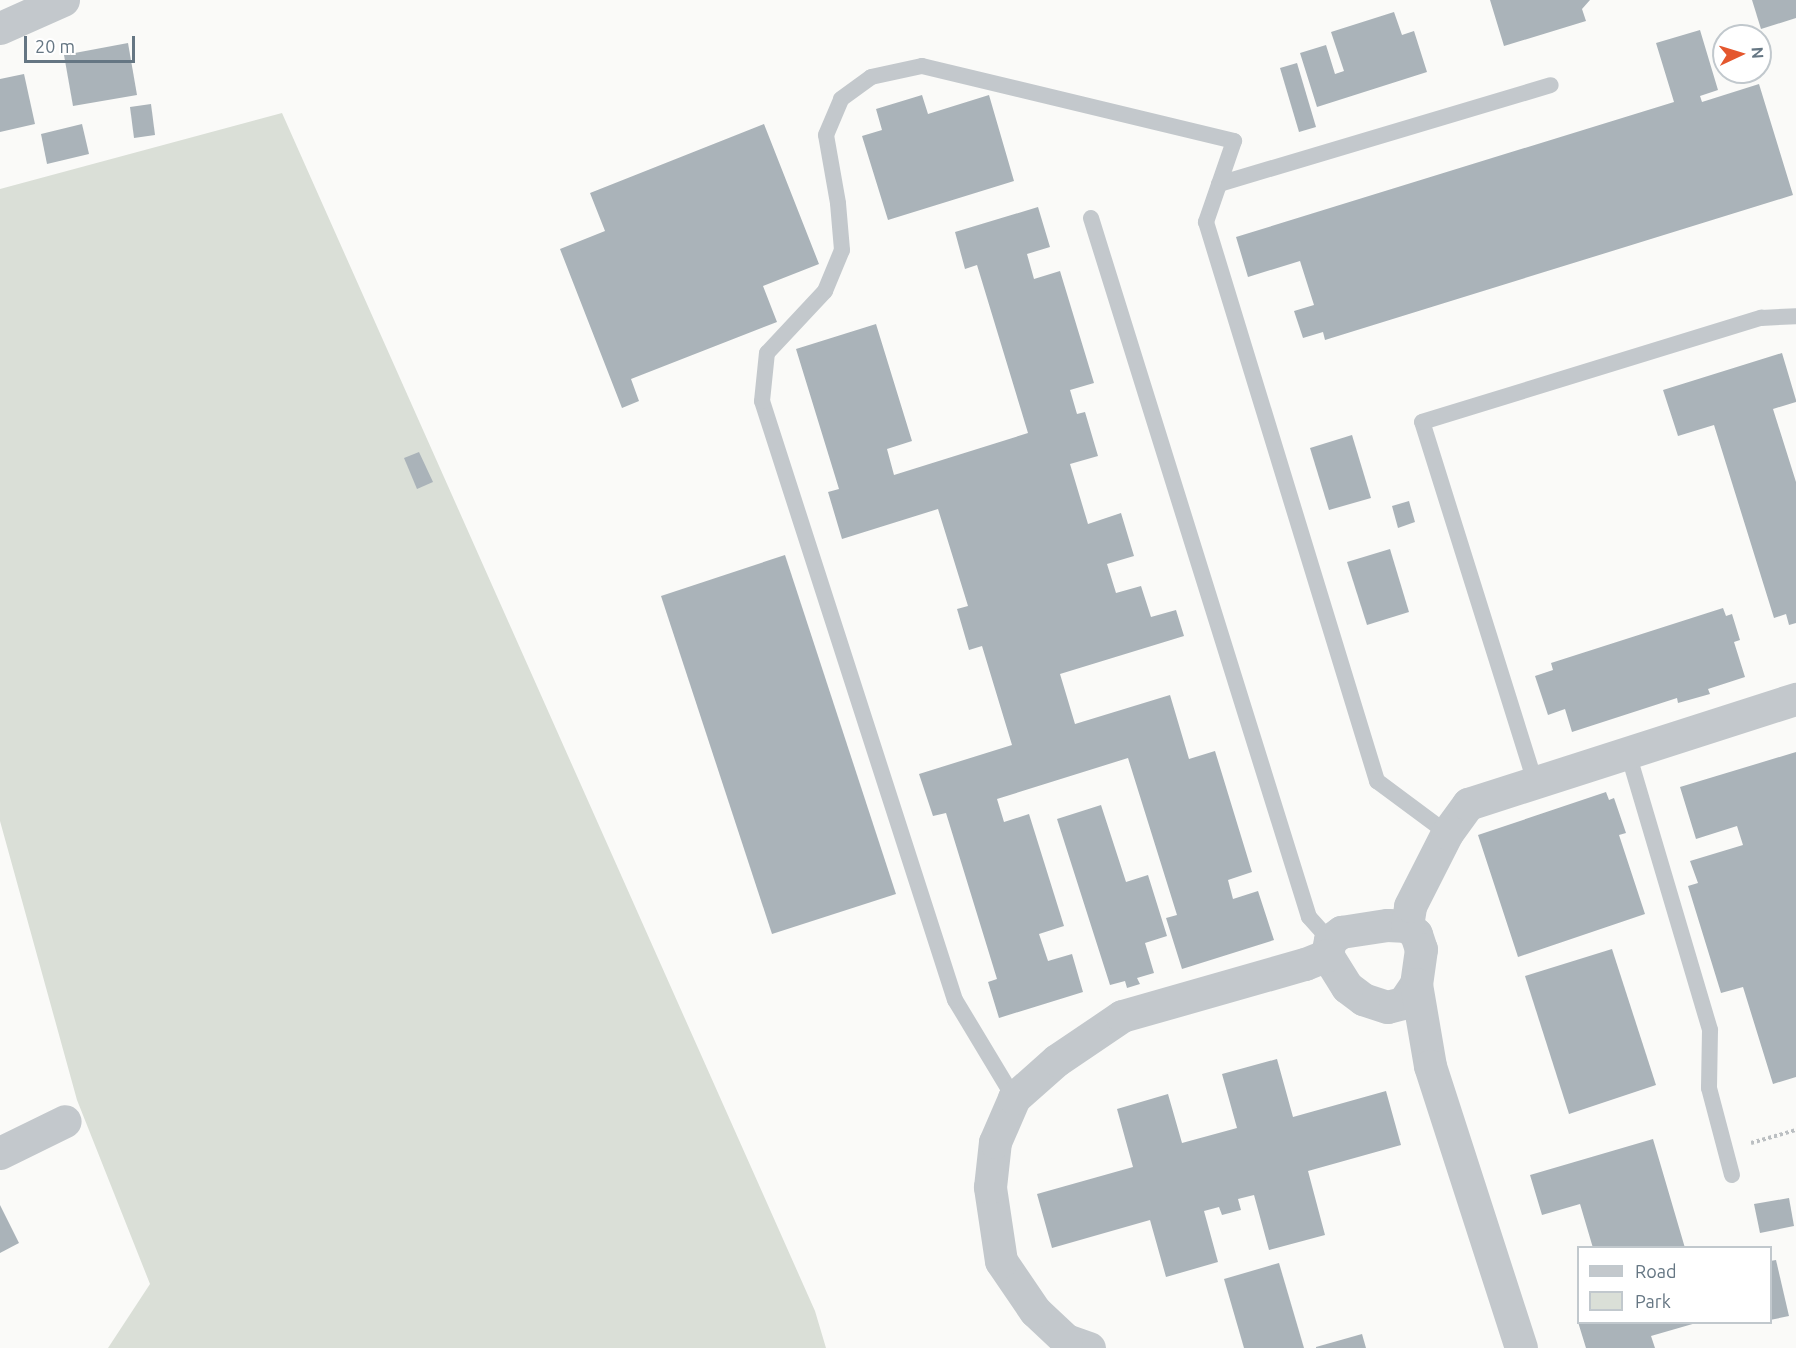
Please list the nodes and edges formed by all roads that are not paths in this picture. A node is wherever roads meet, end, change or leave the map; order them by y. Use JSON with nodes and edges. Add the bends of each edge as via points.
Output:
{"nodes":[{"id":1,"x":63,"y":0,"type":"edge"},
{"id":2,"x":0,"y":28,"type":"edge"},
{"id":3,"x":1551,"y":85,"type":"dead end"},
{"id":4,"x":1219,"y":184,"type":"junction"},
{"id":5,"x":1090,"y":218,"type":"dead end"},
{"id":6,"x":1796,"y":316,"type":"edge"},
{"id":7,"x":1796,"y":699,"type":"edge"},
{"id":8,"x":1628,"y":753,"type":"junction"},
{"id":9,"x":1535,"y":782,"type":"junction"},
{"id":10,"x":1447,"y":833,"type":"junction"},
{"id":11,"x":1407,"y":926,"type":"junction"},
{"id":12,"x":1328,"y":948,"type":"junction"},
{"id":13,"x":1416,"y":984,"type":"junction"},
{"id":14,"x":1014,"y":1098,"type":"junction"},
{"id":15,"x":65,"y":1121,"type":"dead end"},
{"id":16,"x":0,"y":1153,"type":"edge"},
{"id":17,"x":1732,"y":1175,"type":"dead end"},
{"id":18,"x":1089,"y":1348,"type":"edge"},
{"id":19,"x":1521,"y":1348,"type":"edge"}],
"edges":[{"from":1,"to":2,"type":"street"},
{"from":3,"to":4,"type":"lane"},
{"from":4,"to":10,"type":"lane","via":[[1206,222],[1377,781]]},
{"from":4,"to":14,"type":"lane","via":[[1234,141],[922,66],[871,77],[841,99],[826,135],[842,250],[825,291],[767,353],[762,401],[955,1000]]},
{"from":5,"to":12,"type":"lane","via":[[1309,917]]},
{"from":6,"to":9,"type":"lane","via":[[1761,318],[1422,422]]},
{"from":7,"to":8,"type":"street"},
{"from":8,"to":9,"type":"street"},
{"from":8,"to":17,"type":"lane","via":[[1710,1030],[1709,1088]]},
{"from":9,"to":10,"type":"street","via":[[1468,804]]},
{"from":10,"to":11,"type":"street","via":[[1410,906]]},
{"from":11,"to":12,"type":"street","via":[[1341,932]]},
{"from":11,"to":13,"type":"street","via":[[1416,934],[1421,949]]},
{"from":12,"to":13,"type":"street","via":[[1347,987],[1363,999],[1387,1007],[1403,1003]]},
{"from":12,"to":14,"type":"street","via":[[1305,964],[1122,1016],[1057,1060]]},
{"from":13,"to":19,"type":"street","via":[[1430,1066]]},
{"from":14,"to":18,"type":"street","via":[[995,1142],[990,1187],[1001,1261],[1035,1311],[1066,1340]]},
{"from":15,"to":16,"type":"street"}]}
